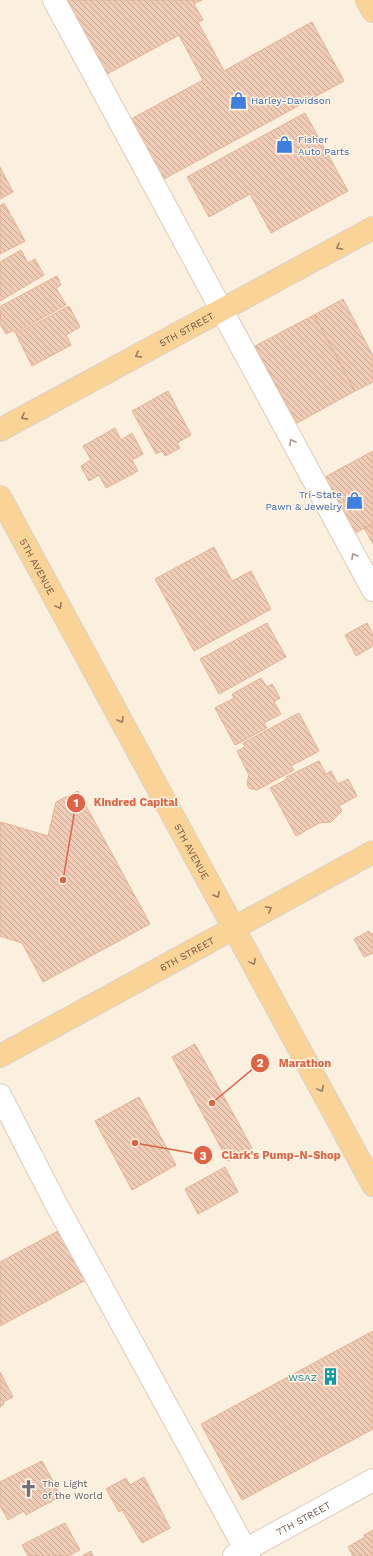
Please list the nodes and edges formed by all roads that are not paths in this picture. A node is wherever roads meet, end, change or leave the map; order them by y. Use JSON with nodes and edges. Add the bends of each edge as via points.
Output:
{"nodes":[{"id":1,"x":54,"y":0,"type":"edge"},
{"id":2,"x":367,"y":0,"type":"edge"},
{"id":3,"x":373,"y":11,"type":"edge"},
{"id":4,"x":373,"y":228,"type":"edge"},
{"id":5,"x":221,"y":310,"type":"junction"},
{"id":6,"x":0,"y":430,"type":"edge"},
{"id":7,"x":0,"y":497,"type":"edge"},
{"id":8,"x":373,"y":590,"type":"edge"},
{"id":9,"x":373,"y":852,"type":"edge"},
{"id":10,"x":235,"y":928,"type":"junction"},
{"id":11,"x":0,"y":1056,"type":"edge"},
{"id":12,"x":0,"y":1095,"type":"edge"},
{"id":13,"x":373,"y":1185,"type":"edge"},
{"id":14,"x":373,"y":1480,"type":"edge"},
{"id":15,"x":243,"y":1554,"type":"edge"}],
"edges":[{"from":1,"to":5,"type":"street"},
{"from":2,"to":3,"type":"main road"},
{"from":4,"to":5,"type":"main road","name":"5TH STREET","one_way":true},
{"from":5,"to":6,"type":"main road","name":"5TH STREET","one_way":true},
{"from":8,"to":5,"type":"street","one_way":true},
{"from":7,"to":10,"type":"main road","name":"5TH AVENUE","one_way":true},
{"from":10,"to":9,"type":"main road","name":"6TH STREET","one_way":true},
{"from":10,"to":11,"type":"main road","name":"6TH STREET"},
{"from":10,"to":13,"type":"main road","name":"5TH AVENUE","one_way":true},
{"from":12,"to":15,"type":"street"},
{"from":14,"to":15,"type":"street","name":"7TH STREET"}]}
